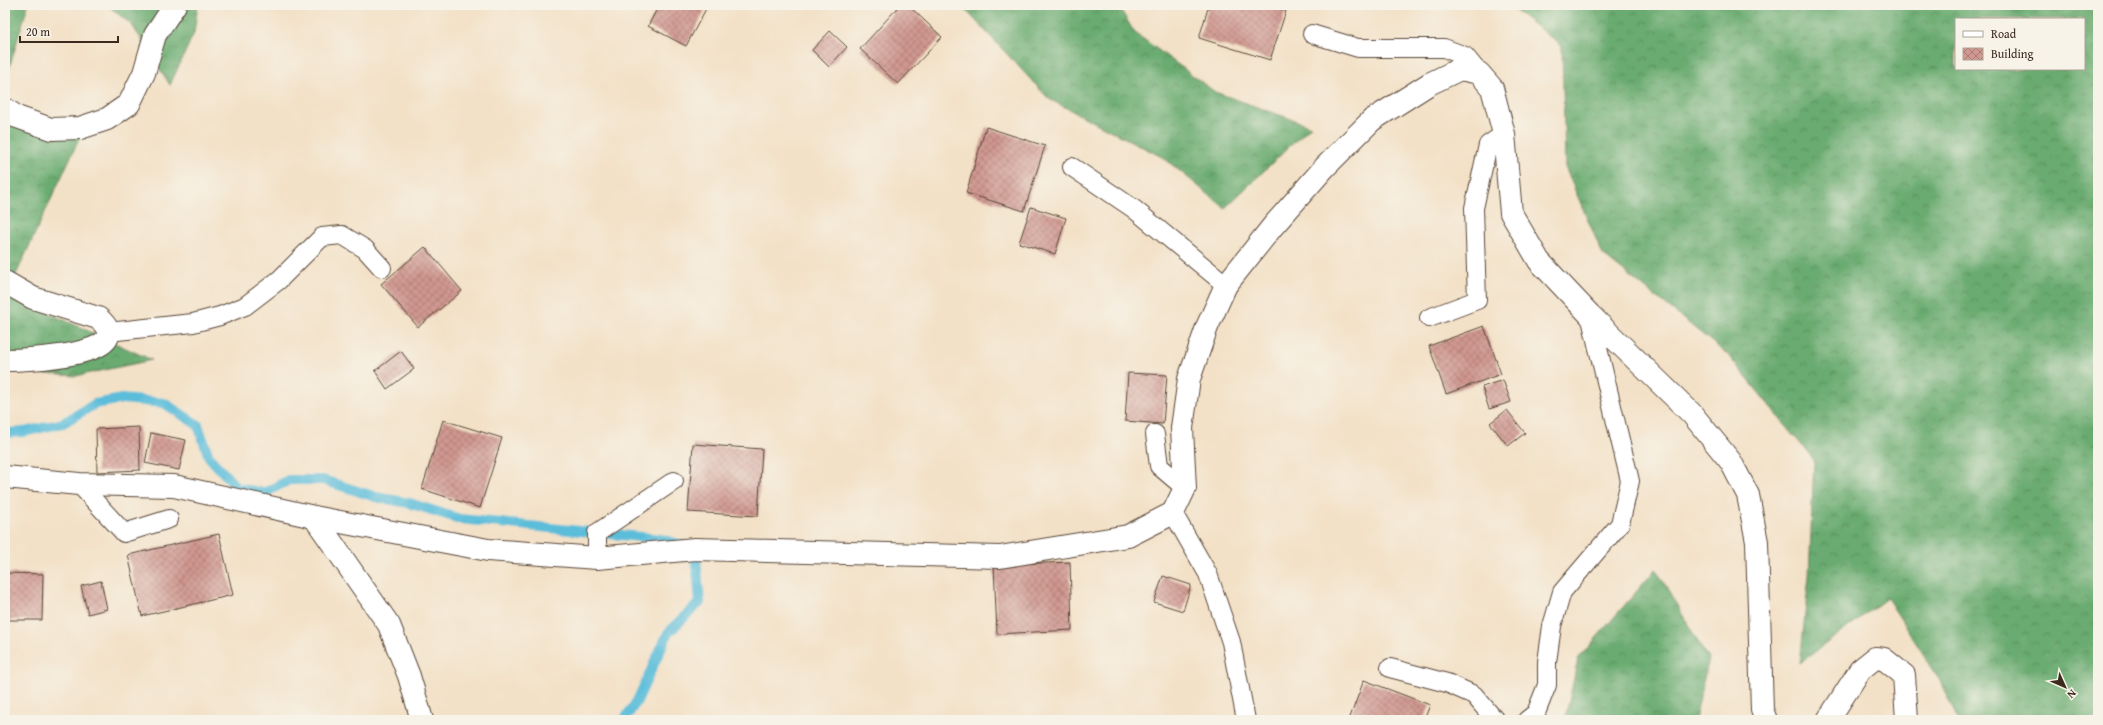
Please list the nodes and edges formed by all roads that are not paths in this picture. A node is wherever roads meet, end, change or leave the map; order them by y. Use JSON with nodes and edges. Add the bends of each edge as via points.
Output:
{"nodes":[{"id":1,"x":175,"y":5,"type":"edge"},
{"id":2,"x":1312,"y":34,"type":"dead end"},
{"id":3,"x":1479,"y":73,"type":"junction"},
{"id":4,"x":5,"y":109,"type":"edge"},
{"id":5,"x":1504,"y":134,"type":"junction"},
{"id":6,"x":1072,"y":167,"type":"dead end"},
{"id":7,"x":382,"y":268,"type":"dead end"},
{"id":8,"x":5,"y":282,"type":"edge"},
{"id":9,"x":1226,"y":284,"type":"junction"},
{"id":10,"x":1590,"y":315,"type":"junction"},
{"id":11,"x":1429,"y":318,"type":"dead end"},
{"id":12,"x":108,"y":332,"type":"junction"},
{"id":13,"x":5,"y":360,"type":"edge"},
{"id":14,"x":1155,"y":434,"type":"dead end"},
{"id":15,"x":5,"y":477,"type":"edge"},
{"id":16,"x":674,"y":480,"type":"dead end"},
{"id":17,"x":79,"y":484,"type":"junction"},
{"id":18,"x":1185,"y":488,"type":"junction"},
{"id":19,"x":1173,"y":512,"type":"junction"},
{"id":20,"x":314,"y":517,"type":"junction"},
{"id":21,"x":168,"y":519,"type":"dead end"},
{"id":22,"x":597,"y":558,"type":"junction"},
{"id":23,"x":1390,"y":668,"type":"dead end"},
{"id":24,"x":1245,"y":718,"type":"edge"},
{"id":25,"x":422,"y":720,"type":"edge"},
{"id":26,"x":1495,"y":720,"type":"edge"},
{"id":27,"x":1527,"y":720,"type":"edge"},
{"id":28,"x":1766,"y":720,"type":"edge"},
{"id":29,"x":1828,"y":720,"type":"edge"},
{"id":30,"x":1907,"y":720,"type":"edge"}],
"edges":[{"from":1,"to":4,"type":"street","via":[[156,35],[144,73],[129,104],[108,119],[80,128],[51,129],[17,118]]},
{"from":2,"to":3,"type":"lane","via":[[1358,48],[1444,48],[1465,56]]},
{"from":3,"to":5,"type":"street","via":[[1492,88]]},
{"from":3,"to":9,"type":"street","via":[[1460,69],[1429,84],[1372,120],[1325,167]]},
{"from":5,"to":10,"type":"street","via":[[1511,213],[1538,261]]},
{"from":5,"to":11,"type":"lane","via":[[1488,145],[1474,208],[1477,300]]},
{"from":6,"to":9,"type":"lane","via":[[1134,209]]},
{"from":7,"to":12,"type":"lane","via":[[365,249],[342,235],[322,238],[279,280],[245,306],[193,323]]},
{"from":8,"to":12,"type":"street","via":[[32,298],[98,318],[106,324]]},
{"from":9,"to":18,"type":"street","via":[[1207,327],[1189,379],[1182,428]]},
{"from":10,"to":27,"type":"lane","via":[[1630,481],[1620,524],[1562,592],[1552,626],[1547,685],[1536,713]]},
{"from":10,"to":28,"type":"street","via":[[1692,414],[1731,462],[1748,495],[1756,542],[1762,710]]},
{"from":12,"to":13,"type":"street","via":[[106,340],[97,348],[79,353],[34,360]]},
{"from":14,"to":18,"type":"lane","via":[[1159,466]]},
{"from":15,"to":17,"type":"street"},
{"from":16,"to":22,"type":"lane","via":[[597,533]]},
{"from":17,"to":20,"type":"street","via":[[174,486]]},
{"from":17,"to":21,"type":"lane","via":[[124,533]]},
{"from":18,"to":19,"type":"street"},
{"from":19,"to":22,"type":"street","via":[[1128,536],[1000,557],[695,549]]},
{"from":19,"to":24,"type":"lane","via":[[1208,574],[1231,642]]},
{"from":20,"to":22,"type":"street","via":[[488,550]]},
{"from":20,"to":25,"type":"street","via":[[389,625],[409,676]]},
{"from":23,"to":26,"type":"lane","via":[[1447,683],[1474,695]]},
{"from":29,"to":30,"type":"street","via":[[1860,670],[1875,658],[1884,659],[1904,675]]}]}
